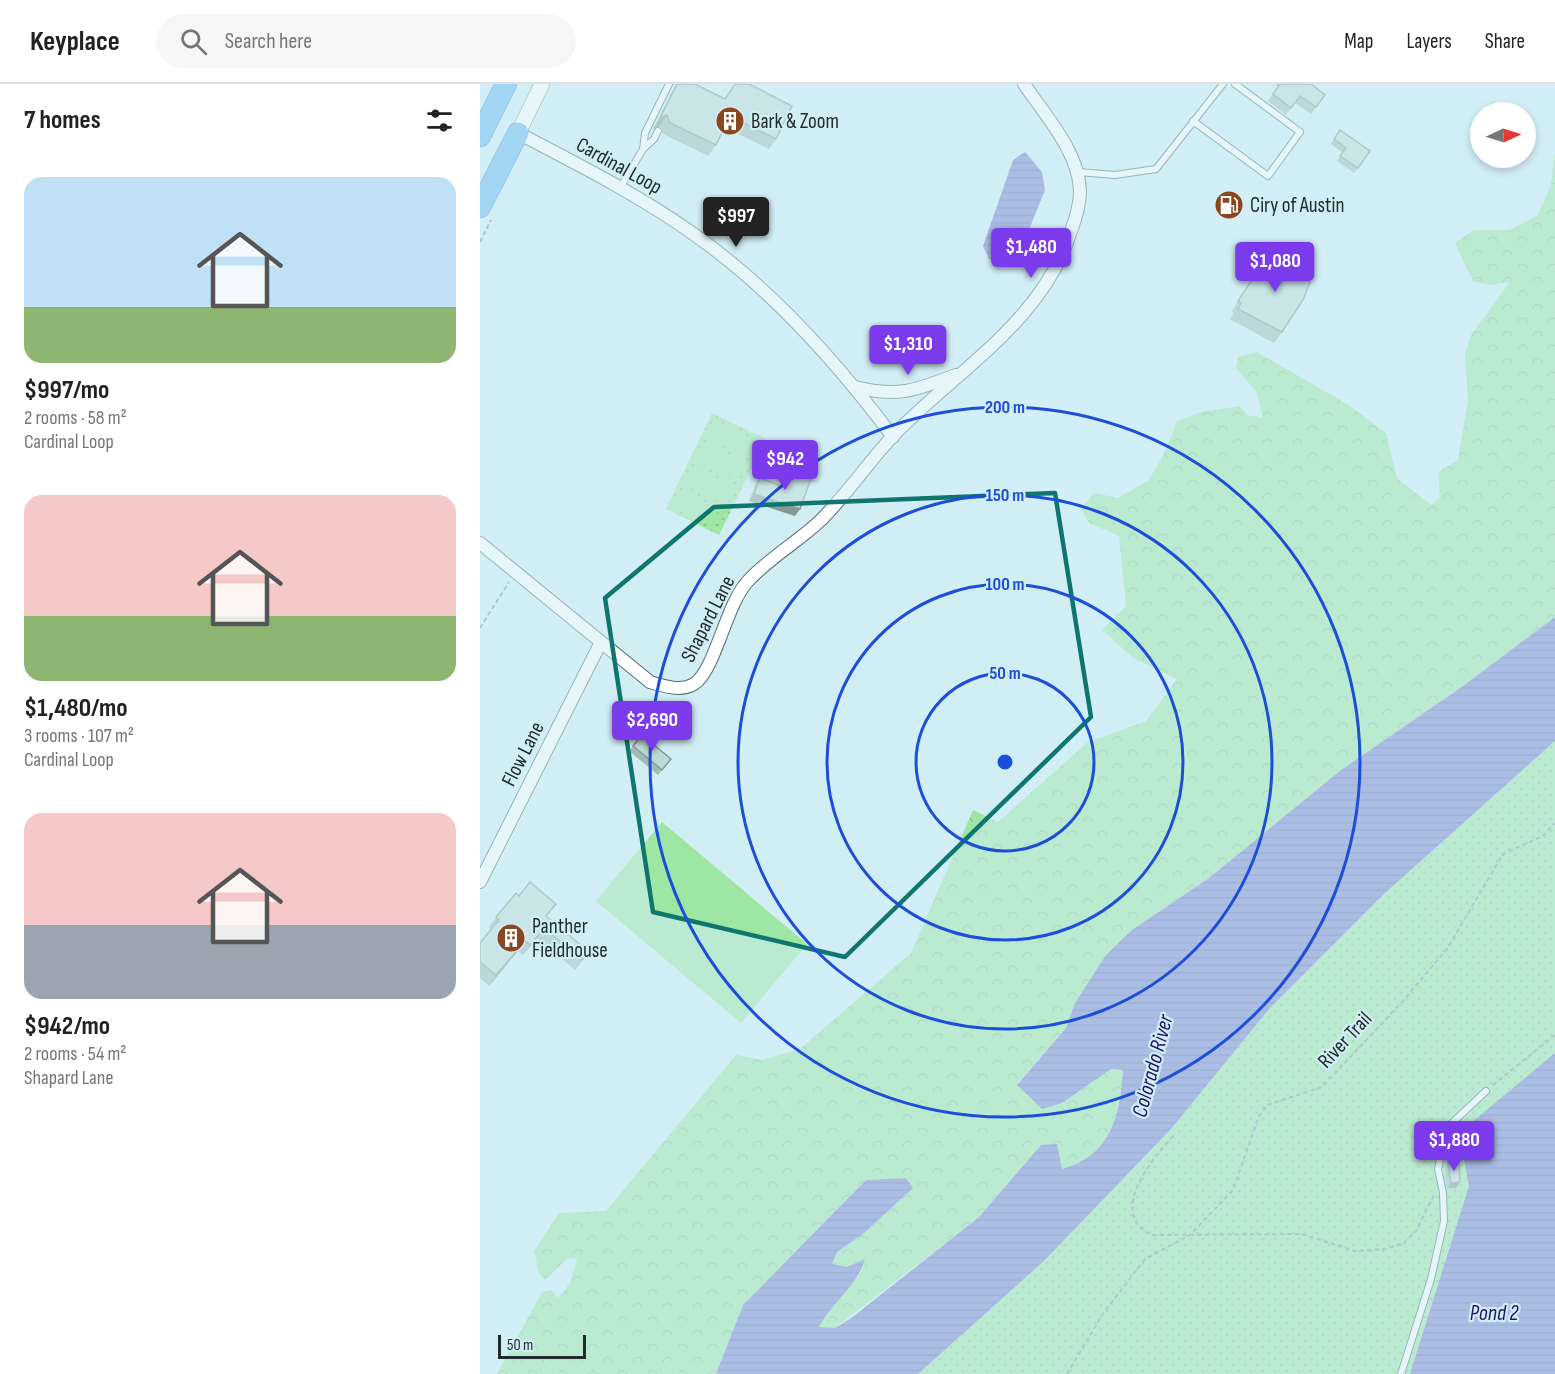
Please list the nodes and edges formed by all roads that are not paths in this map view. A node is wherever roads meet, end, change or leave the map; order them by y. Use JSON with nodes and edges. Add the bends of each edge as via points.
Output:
{"nodes":[{"id":1,"x":492,"y":84,"type":"edge"},
{"id":2,"x":506,"y":84,"type":"edge"},
{"id":3,"x":542,"y":84,"type":"edge"},
{"id":4,"x":669,"y":84,"type":"edge"},
{"id":5,"x":1024,"y":84,"type":"edge"},
{"id":6,"x":1223,"y":84,"type":"edge"},
{"id":7,"x":1235,"y":84,"type":"edge"},
{"id":8,"x":480,"y":109,"type":"edge"},
{"id":9,"x":1193,"y":122,"type":"junction"},
{"id":10,"x":658,"y":131,"type":"edge"},
{"id":11,"x":518,"y":133,"type":"junction"},
{"id":12,"x":480,"y":136,"type":"edge"},
{"id":13,"x":643,"y":149,"type":"junction"},
{"id":14,"x":1077,"y":172,"type":"junction"},
{"id":15,"x":620,"y":188,"type":"junction"},
{"id":16,"x":480,"y":207,"type":"edge"},
{"id":17,"x":960,"y":373,"type":"junction"},
{"id":18,"x":855,"y":387,"type":"junction"},
{"id":19,"x":893,"y":437,"type":"junction"},
{"id":20,"x":480,"y":543,"type":"edge"},
{"id":21,"x":600,"y":644,"type":"junction"},
{"id":22,"x":480,"y":882,"type":"edge"},
{"id":23,"x":1486,"y":1091,"type":"road end"},
{"id":24,"x":1401,"y":1374,"type":"edge"}],
"edges":[{"from":1,"to":8,"type":"highway"},
{"from":2,"to":12,"type":"highway"},
{"from":3,"to":11,"type":"street"},
{"from":4,"to":13,"type":"lane","via":[[645,133]]},
{"from":5,"to":14,"type":"street","via":[[1072,157]]},
{"from":6,"to":9,"type":"lane"},
{"from":7,"to":9,"type":"lane","via":[[1300,132],[1268,176]]},
{"from":9,"to":14,"type":"lane","via":[[1156,169],[1115,175]]},
{"from":10,"to":13,"type":"lane"},
{"from":11,"to":15,"type":"street","name":"Cardinal Loop"},
{"from":11,"to":16,"type":"highway"},
{"from":13,"to":15,"type":"lane"},
{"from":14,"to":17,"type":"street","via":[[1079,208],[1067,245],[1047,281],[1026,312]]},
{"from":15,"to":18,"type":"street","name":"Cardinal Loop","via":[[693,233],[737,268]]},
{"from":17,"to":18,"type":"street","via":[[898,394]]},
{"from":17,"to":19,"type":"street"},
{"from":18,"to":19,"type":"street","name":"Cardinal Loop"},
{"from":19,"to":21,"type":"street","name":"Shapard Lane","via":[[819,522],[763,564],[743,586],[703,674],[694,684],[681,688],[650,682]]},
{"from":20,"to":21,"type":"street","name":"Shapard Lane"},
{"from":21,"to":22,"type":"street","name":"Flow Lane"},
{"from":23,"to":24,"type":"lane","via":[[1450,1125],[1437,1169],[1444,1221],[1431,1280]]}]}
